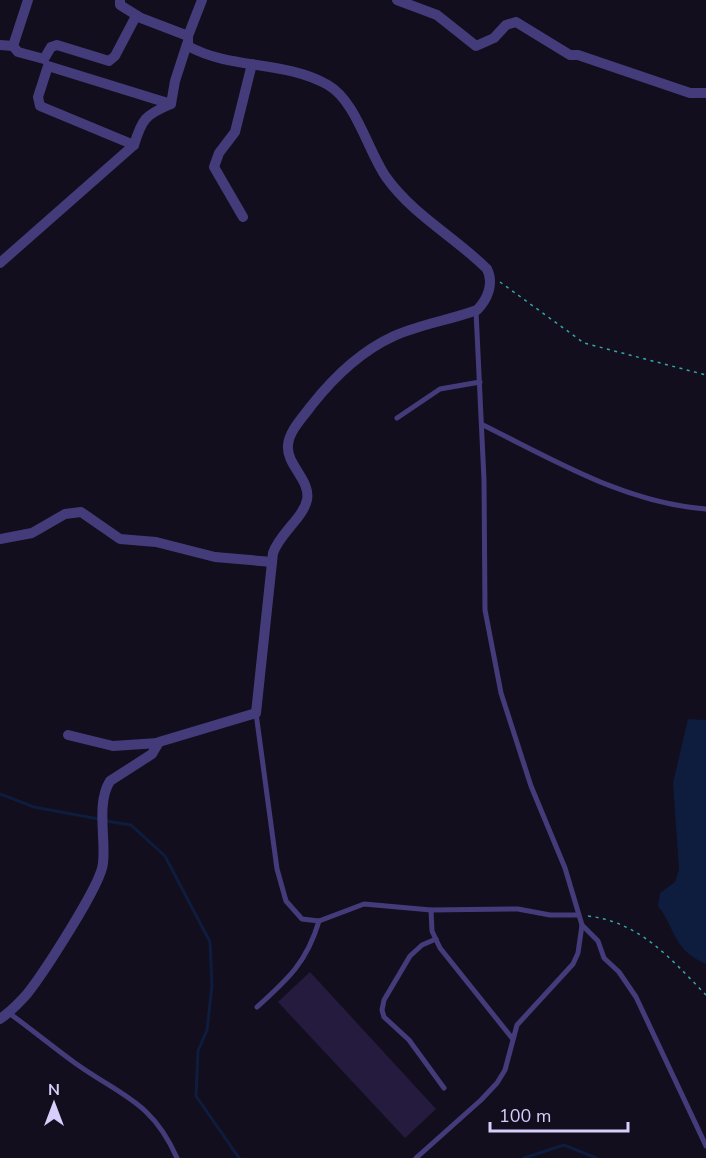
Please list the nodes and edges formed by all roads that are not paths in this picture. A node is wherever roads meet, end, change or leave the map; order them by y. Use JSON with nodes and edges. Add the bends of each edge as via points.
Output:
{"nodes":[{"id":1,"x":28,"y":0,"type":"edge"},
{"id":2,"x":120,"y":0,"type":"edge"},
{"id":3,"x":202,"y":0,"type":"edge"},
{"id":4,"x":397,"y":0,"type":"edge"},
{"id":5,"x":136,"y":16,"type":"junction"},
{"id":6,"x":187,"y":40,"type":"junction"},
{"id":7,"x":0,"y":45,"type":"edge"},
{"id":8,"x":13,"y":46,"type":"junction"},
{"id":9,"x":252,"y":64,"type":"junction"},
{"id":10,"x":706,"y":93,"type":"edge"},
{"id":11,"x":171,"y":104,"type":"junction"},
{"id":12,"x":134,"y":146,"type":"junction"},
{"id":13,"x":243,"y":217,"type":"dead end"},
{"id":14,"x":0,"y":263,"type":"edge"},
{"id":15,"x":476,"y":311,"type":"junction"},
{"id":16,"x":480,"y":382,"type":"junction"},
{"id":17,"x":397,"y":418,"type":"dead end"},
{"id":18,"x":483,"y":425,"type":"junction"},
{"id":19,"x":706,"y":509,"type":"edge"},
{"id":20,"x":0,"y":539,"type":"edge"},
{"id":21,"x":272,"y":562,"type":"junction"},
{"id":22,"x":256,"y":713,"type":"junction"},
{"id":23,"x":68,"y":735,"type":"dead end"},
{"id":24,"x":158,"y":743,"type":"junction"},
{"id":25,"x":431,"y":910,"type":"junction"},
{"id":26,"x":578,"y":915,"type":"junction"},
{"id":27,"x":319,"y":921,"type":"junction"},
{"id":28,"x":582,"y":925,"type":"junction"},
{"id":29,"x":436,"y":939,"type":"junction"},
{"id":30,"x":257,"y":1007,"type":"dead end"},
{"id":31,"x":4,"y":1016,"type":"edge"},
{"id":32,"x":512,"y":1038,"type":"junction"},
{"id":33,"x":444,"y":1088,"type":"dead end"},
{"id":34,"x":706,"y":1146,"type":"edge"},
{"id":35,"x":177,"y":1158,"type":"edge"},
{"id":36,"x":416,"y":1158,"type":"edge"}],
"edges":[{"from":1,"to":8,"type":"street"},
{"from":2,"to":5,"type":"street","via":[[120,5]]},
{"from":3,"to":6,"type":"street"},
{"from":4,"to":10,"type":"street","via":[[437,15],[476,46],[516,22],[570,55],[690,93]]},
{"from":5,"to":6,"type":"street"},
{"from":5,"to":8,"type":"street","via":[[109,62],[57,45],[51,47],[44,59],[18,52]]},
{"from":6,"to":9,"type":"street","via":[[207,55]]},
{"from":6,"to":11,"type":"street"},
{"from":7,"to":8,"type":"street"},
{"from":9,"to":13,"type":"street","via":[[235,132],[214,167]]},
{"from":9,"to":15,"type":"street","via":[[299,73],[338,93],[382,171],[401,195],[490,274],[486,298]]},
{"from":11,"to":12,"type":"street","via":[[141,122]]},
{"from":11,"to":12,"type":"street","via":[[48,66],[38,97],[40,106]]},
{"from":12,"to":14,"type":"street"},
{"from":15,"to":16,"type":"lane"},
{"from":15,"to":21,"type":"street","via":[[428,324],[377,345],[322,392],[288,441],[307,498],[280,537]]},
{"from":16,"to":17,"type":"lane","via":[[441,389]]},
{"from":16,"to":18,"type":"lane"},
{"from":18,"to":19,"type":"lane","via":[[606,486],[669,504]]},
{"from":18,"to":26,"type":"lane","via":[[485,610],[492,657],[531,786],[565,868]]},
{"from":20,"to":21,"type":"street","via":[[32,533],[65,514],[81,512],[120,539],[156,542],[215,557]]},
{"from":21,"to":22,"type":"street"},
{"from":22,"to":24,"type":"street"},
{"from":22,"to":27,"type":"lane","via":[[282,889],[297,915]]},
{"from":23,"to":24,"type":"street","via":[[113,746]]},
{"from":24,"to":31,"type":"street","via":[[152,754],[110,781],[104,801],[104,863],[98,882],[39,977]]},
{"from":25,"to":26,"type":"lane","via":[[491,908]]},
{"from":25,"to":27,"type":"lane","via":[[364,904]]},
{"from":25,"to":29,"type":"lane","via":[[430,922]]},
{"from":26,"to":28,"type":"lane"},
{"from":27,"to":30,"type":"lane","via":[[296,971]]},
{"from":28,"to":32,"type":"lane","via":[[573,964],[521,1018]]},
{"from":28,"to":34,"type":"lane","via":[[598,941],[604,958],[636,997]]},
{"from":29,"to":32,"type":"lane"},
{"from":29,"to":33,"type":"lane","via":[[411,956],[382,1010]]},
{"from":31,"to":35,"type":"lane","via":[[143,1106]]},
{"from":32,"to":36,"type":"lane","via":[[505,1070],[497,1083]]}]}
